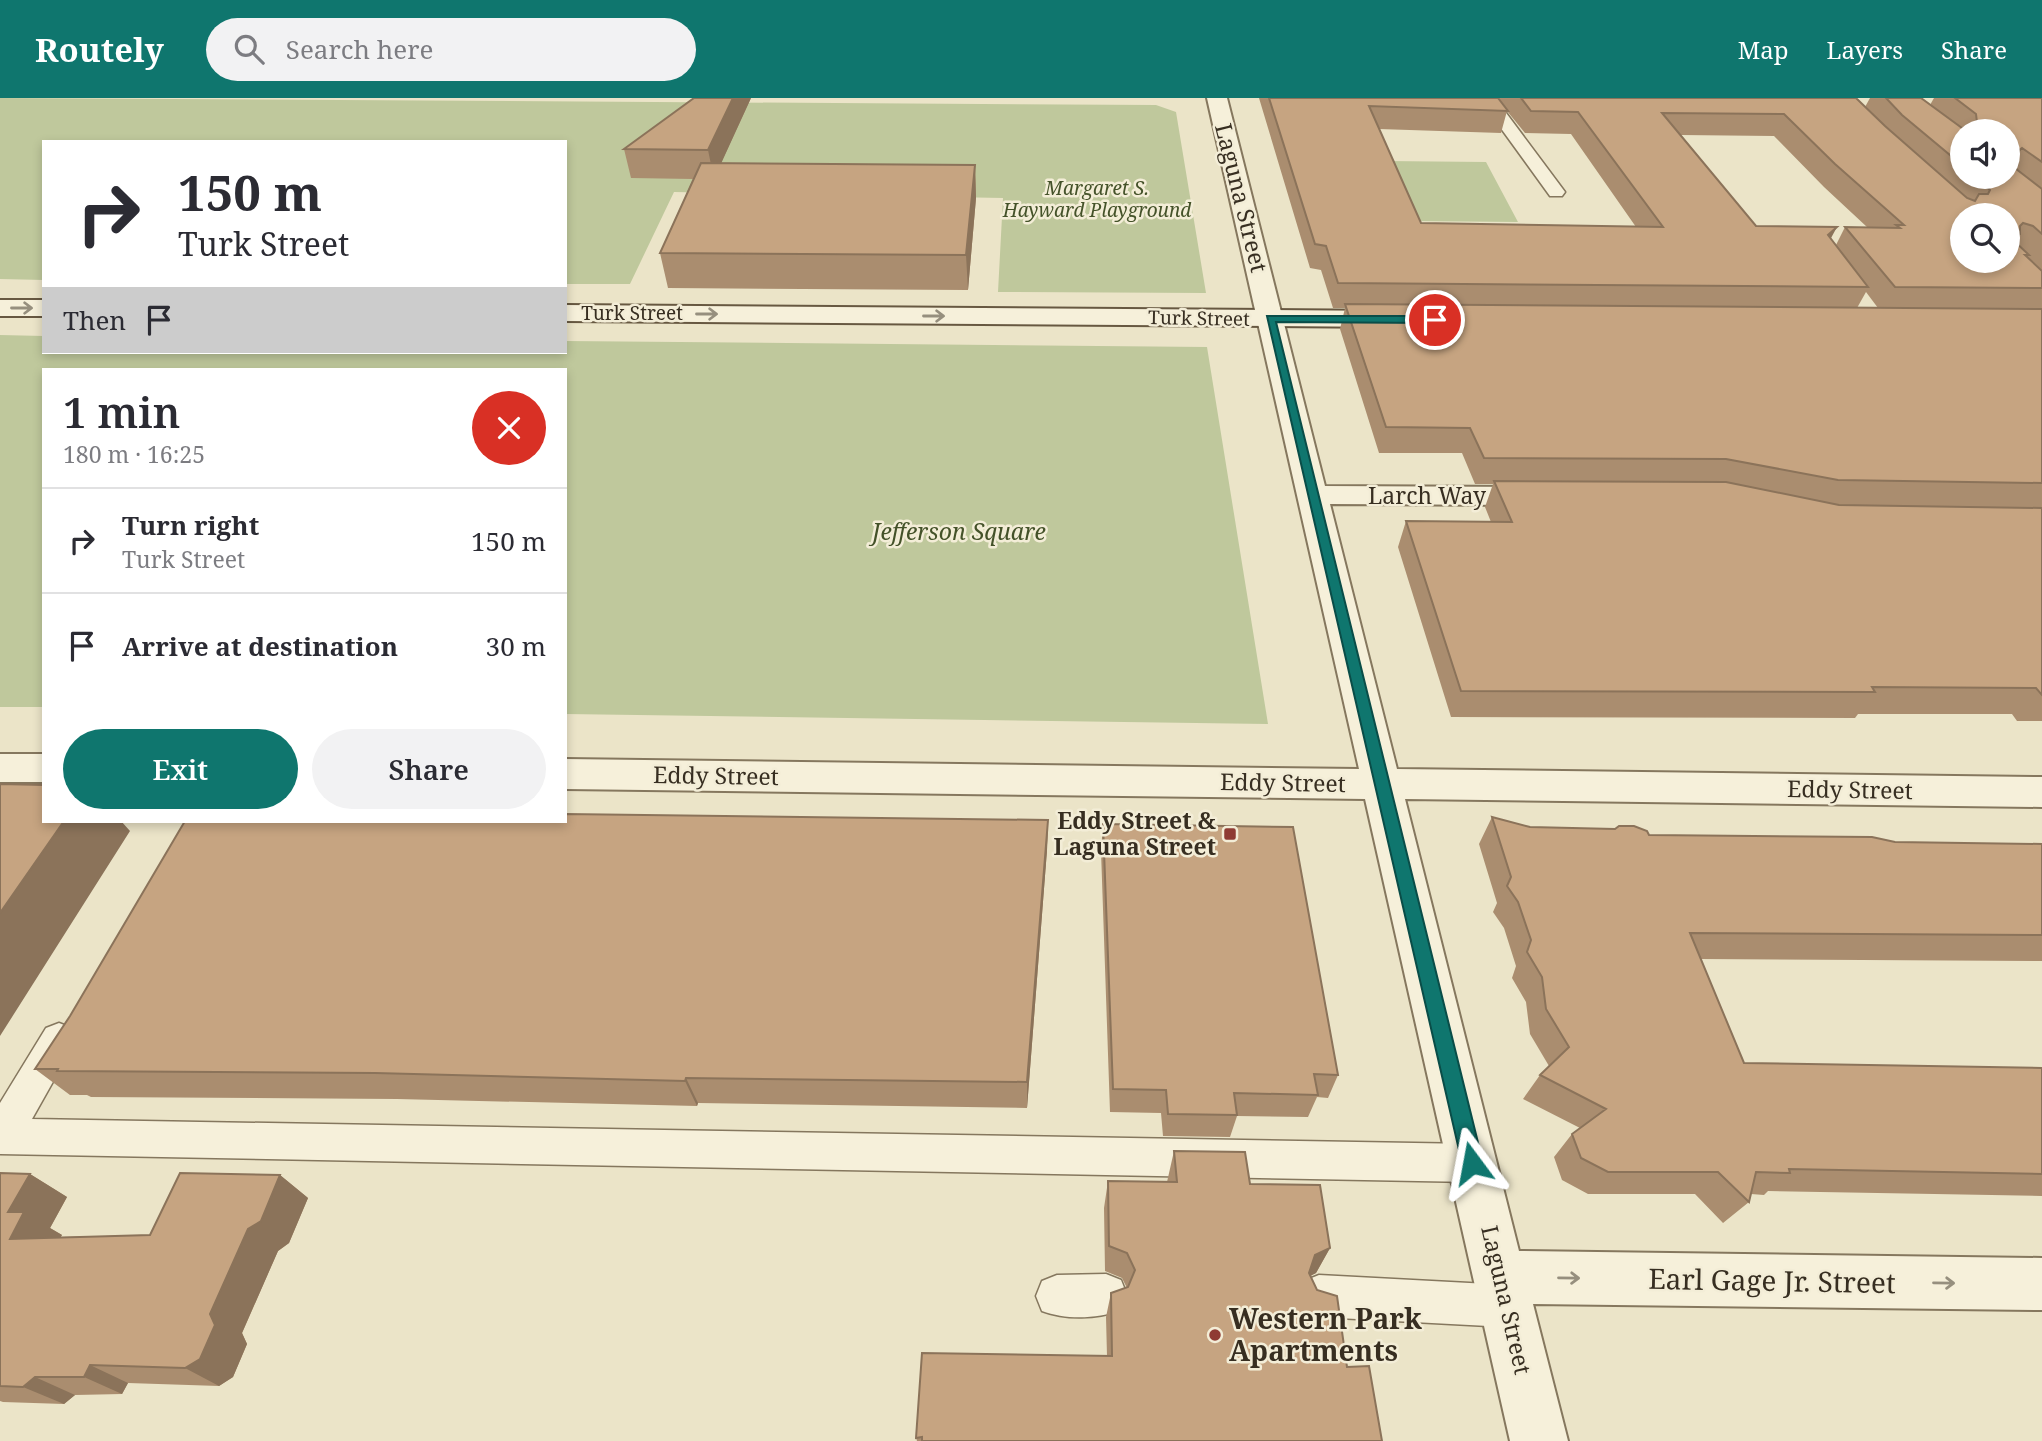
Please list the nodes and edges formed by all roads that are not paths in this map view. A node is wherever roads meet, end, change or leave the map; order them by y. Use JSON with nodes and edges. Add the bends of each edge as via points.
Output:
{"nodes":[{"id":1,"x":1217,"y":98,"type":"edge"},
{"id":2,"x":1487,"y":98,"type":"edge"},
{"id":3,"x":1556,"y":192,"type":"dead end"},
{"id":4,"x":0,"y":308,"type":"edge"},
{"id":5,"x":42,"y":309,"type":"edge"},
{"id":6,"x":567,"y":313,"type":"edge"},
{"id":7,"x":1270,"y":318,"type":"junction"},
{"id":8,"x":1421,"y":319,"type":"edge"},
{"id":9,"x":1313,"y":495,"type":"junction"},
{"id":10,"x":1572,"y":496,"type":"edge"},
{"id":11,"x":567,"y":774,"type":"edge"},
{"id":12,"x":1382,"y":785,"type":"junction"},
{"id":13,"x":2042,"y":792,"type":"edge"},
{"id":14,"x":73,"y":1016,"type":"edge"},
{"id":15,"x":1472,"y":1163,"type":"junction"},
{"id":16,"x":2042,"y":1284,"type":"edge"},
{"id":17,"x":1504,"y":1291,"type":"junction"},
{"id":18,"x":1106,"y":1295,"type":"dead end"},
{"id":19,"x":1057,"y":1296,"type":"dead end"},
{"id":20,"x":1319,"y":1296,"type":"edge"},
{"id":21,"x":1539,"y":1441,"type":"edge"}],
"edges":[{"from":1,"to":7,"type":"street","name":"Laguna Street"},
{"from":2,"to":3,"type":"lane"},
{"from":4,"to":5,"type":"street","one_way":true},
{"from":6,"to":7,"type":"street","name":"Turk Street","one_way":true},
{"from":7,"to":8,"type":"street","name":"Turk Street"},
{"from":7,"to":9,"type":"street","name":"Laguna Street"},
{"from":9,"to":10,"type":"street","name":"Larch Way"},
{"from":9,"to":12,"type":"street","name":"Laguna Street"},
{"from":11,"to":12,"type":"street","name":"Eddy Street"},
{"from":12,"to":13,"type":"street","name":"Eddy Street"},
{"from":12,"to":15,"type":"street","name":"Laguna Street"},
{"from":14,"to":15,"type":"lane","via":[[1,1136]]},
{"from":15,"to":17,"type":"street","name":"Laguna Street"},
{"from":17,"to":16,"type":"street","name":"Earl Gage Jr. Street","one_way":true},
{"from":17,"to":20,"type":"lane"},
{"from":17,"to":21,"type":"street","name":"Laguna Street"},
{"from":18,"to":19,"type":"lane"}]}
